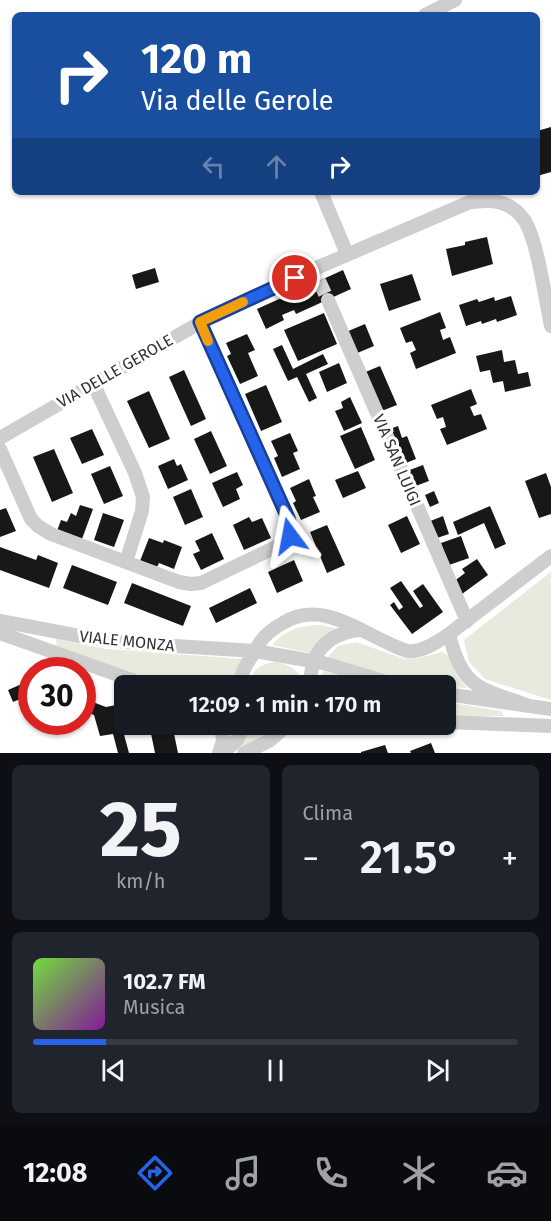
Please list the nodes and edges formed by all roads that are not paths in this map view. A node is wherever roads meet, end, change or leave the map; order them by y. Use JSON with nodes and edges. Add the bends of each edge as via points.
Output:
{"nodes":[{"id":1,"x":455,"y":0,"type":"edge"},
{"id":2,"x":431,"y":12,"type":"edge"},
{"id":3,"x":322,"y":195,"type":"edge"},
{"id":4,"x":347,"y":254,"type":"junction"},
{"id":5,"x":328,"y":300,"type":"tunnel mouth"},
{"id":6,"x":200,"y":322,"type":"junction"},
{"id":7,"x":551,"y":326,"type":"edge"},
{"id":8,"x":93,"y":383,"type":"junction"},
{"id":9,"x":0,"y":438,"type":"edge"},
{"id":10,"x":0,"y":449,"type":"edge"},
{"id":11,"x":551,"y":556,"type":"edge"},
{"id":12,"x":126,"y":562,"type":"junction"},
{"id":13,"x":0,"y":621,"type":"edge"},
{"id":14,"x":467,"y":621,"type":"junction"},
{"id":15,"x":359,"y":630,"type":"junction"},
{"id":16,"x":0,"y":633,"type":"edge"},
{"id":17,"x":449,"y":634,"type":"junction"},
{"id":18,"x":255,"y":651,"type":"junction"},
{"id":19,"x":314,"y":662,"type":"junction"},
{"id":20,"x":118,"y":675,"type":"edge"},
{"id":21,"x":242,"y":675,"type":"edge"},
{"id":22,"x":311,"y":675,"type":"edge"},
{"id":23,"x":361,"y":675,"type":"edge"},
{"id":24,"x":456,"y":695,"type":"edge"},
{"id":25,"x":528,"y":706,"type":"junction"},
{"id":26,"x":551,"y":709,"type":"edge"},
{"id":27,"x":456,"y":722,"type":"edge"},
{"id":28,"x":551,"y":726,"type":"edge"},
{"id":29,"x":222,"y":735,"type":"edge"},
{"id":30,"x":239,"y":735,"type":"edge"},
{"id":31,"x":276,"y":735,"type":"edge"},
{"id":32,"x":221,"y":753,"type":"edge"},
{"id":33,"x":244,"y":753,"type":"edge"}],
"edges":[{"from":1,"to":2,"type":"street"},
{"from":3,"to":4,"type":"street"},
{"from":4,"to":6,"type":"street","name":"VIA DELLE GEROLE","via":[[317,275]]},
{"from":4,"to":7,"type":"street","name":"VIA DELLE GEROLE","via":[[470,202],[501,202],[522,216],[528,228]]},
{"from":5,"to":14,"type":"street","name":"VIA SAN LUIGI"},
{"from":6,"to":8,"type":"street","name":"VIA DELLE GEROLE"},
{"from":6,"to":12,"type":"street","via":[[284,510],[290,536],[277,547],[196,584],[185,584]]},
{"from":8,"to":9,"type":"street","name":"VIA DELLE GEROLE"},
{"from":8,"to":12,"type":"street","via":[[143,496],[142,512]]},
{"from":10,"to":12,"type":"street","via":[[38,526]]},
{"from":11,"to":14,"type":"street"},
{"from":13,"to":18,"type":"street","name":"VIALE MONZA","via":[[90,639]]},
{"from":14,"to":17,"type":"street"},
{"from":15,"to":17,"type":"street","via":[[408,651],[431,645]]},
{"from":15,"to":18,"type":"street","via":[[330,615],[298,616],[271,631]]},
{"from":15,"to":19,"type":"street","via":[[334,638]]},
{"from":16,"to":20,"type":"street","name":"VIALE MONZA"},
{"from":17,"to":25,"type":"street","via":[[457,663],[468,678]]},
{"from":18,"to":19,"type":"street","name":"VIALE MONZA"},
{"from":18,"to":21,"type":"street"},
{"from":19,"to":22,"type":"street"},
{"from":19,"to":23,"type":"street","name":"VIALE MONZA"},
{"from":24,"to":25,"type":"street"},
{"from":25,"to":26,"type":"street"},
{"from":27,"to":28,"type":"street"},
{"from":29,"to":32,"type":"street"},
{"from":30,"to":32,"type":"street"},
{"from":31,"to":33,"type":"street"}]}
